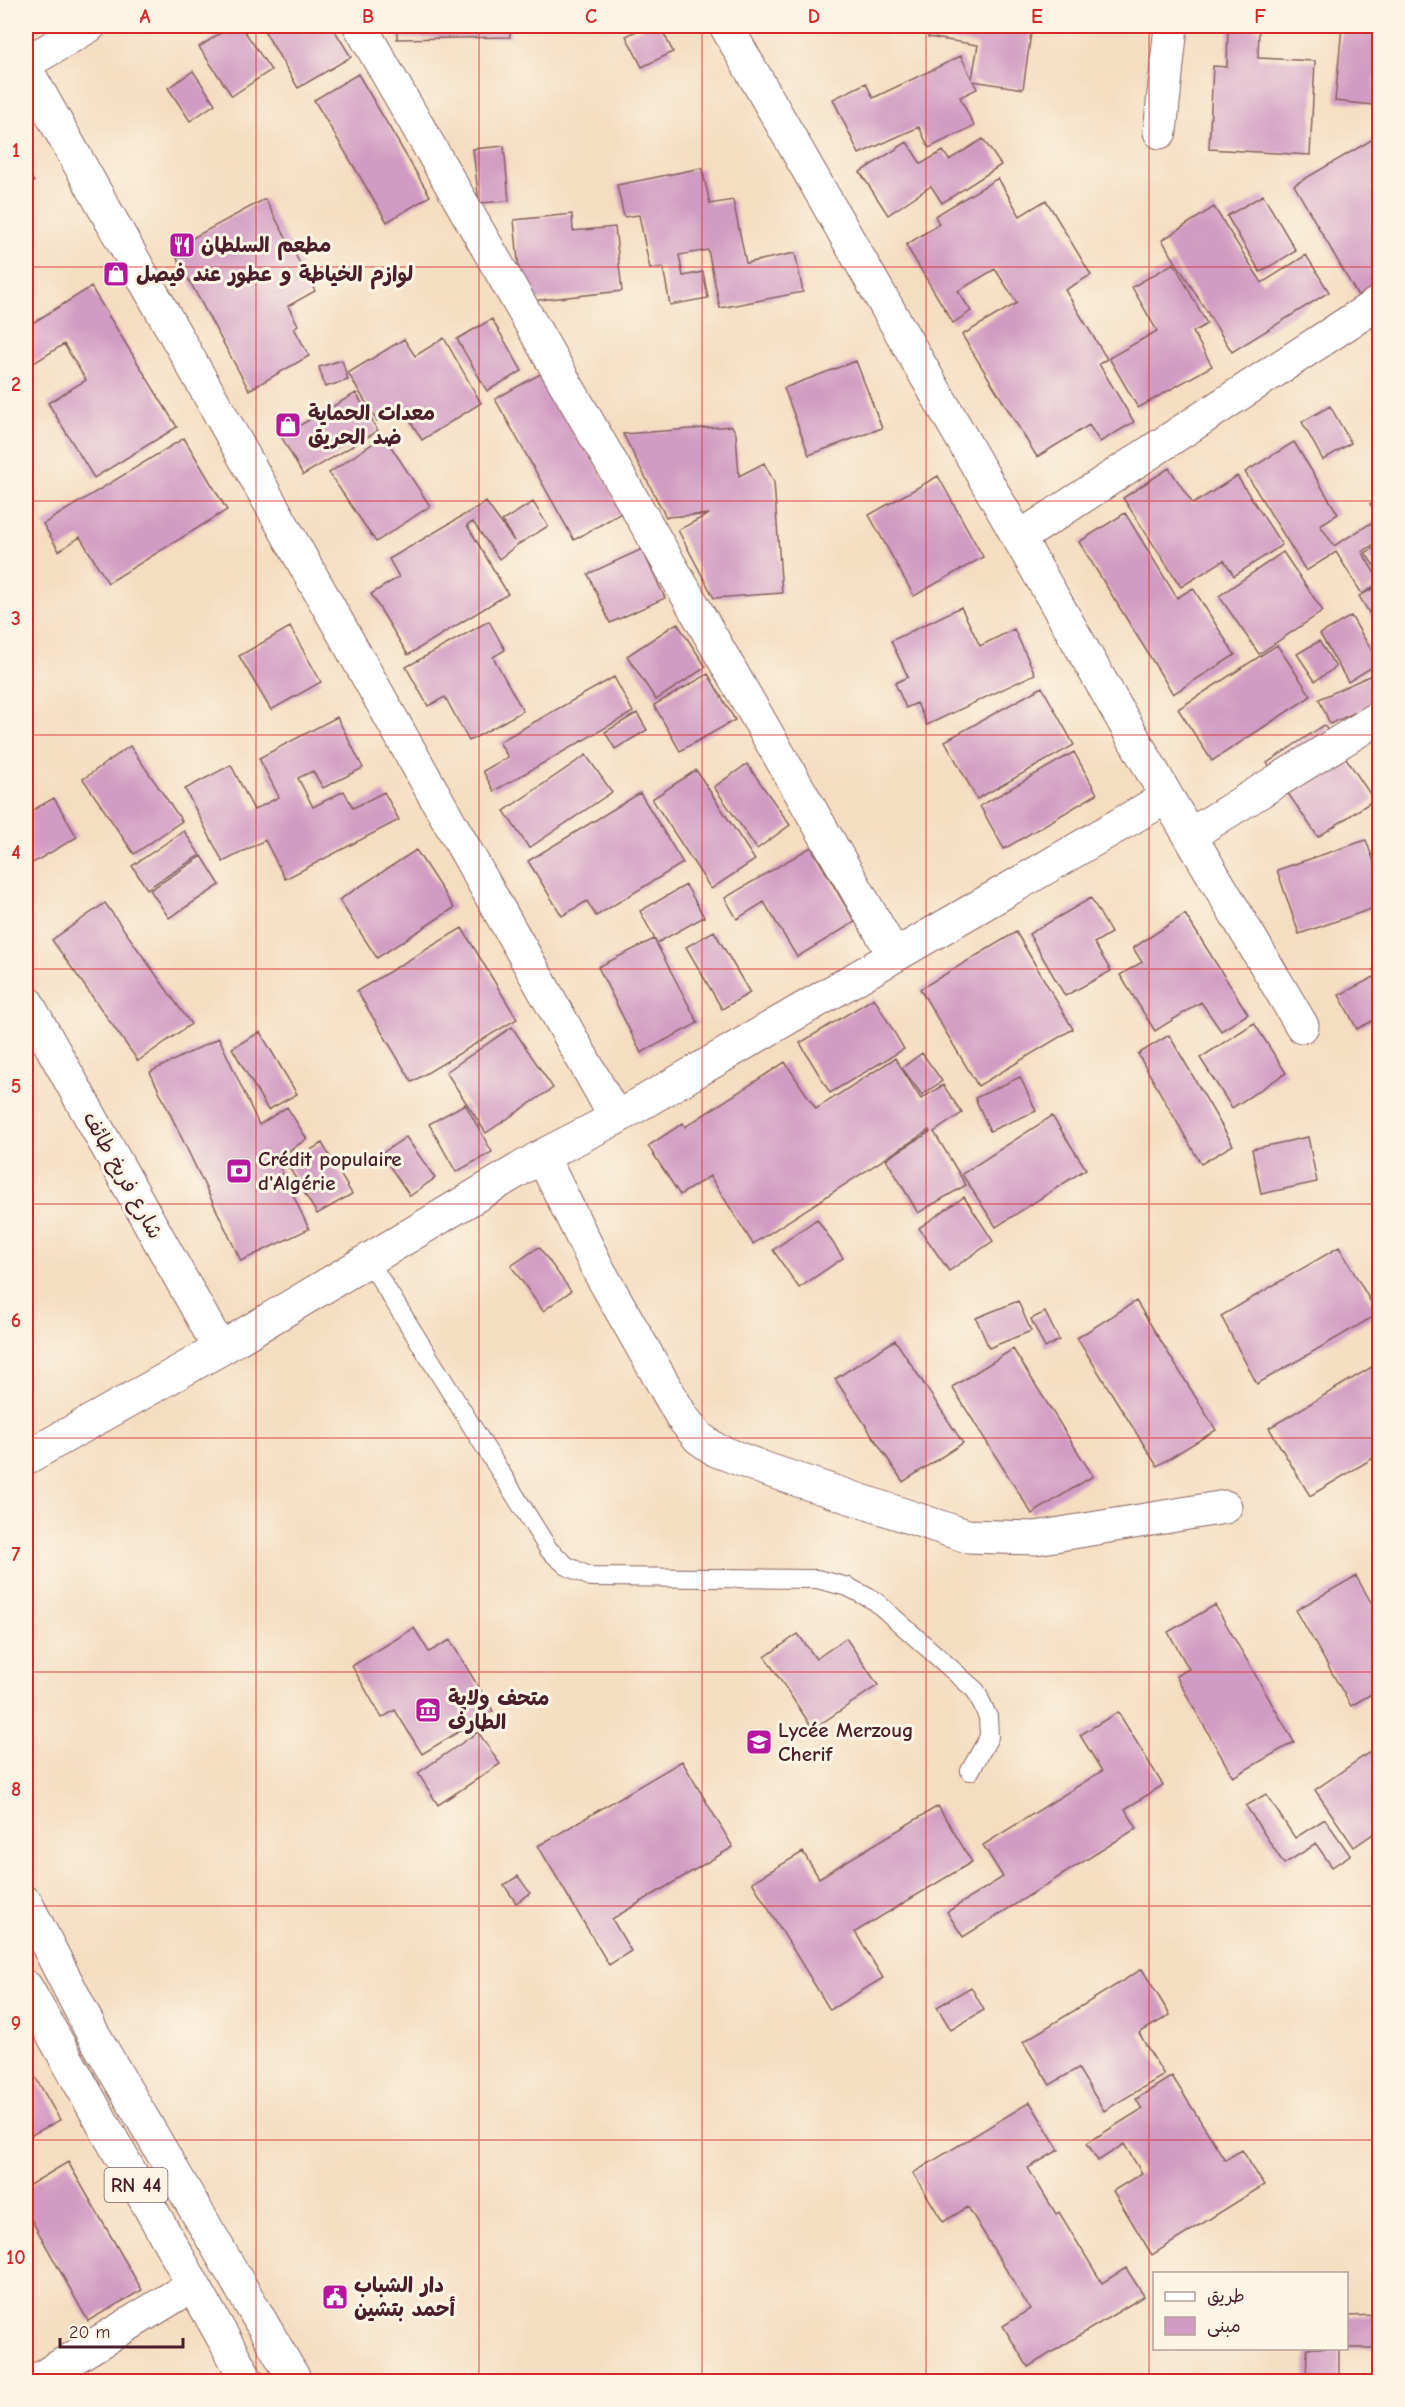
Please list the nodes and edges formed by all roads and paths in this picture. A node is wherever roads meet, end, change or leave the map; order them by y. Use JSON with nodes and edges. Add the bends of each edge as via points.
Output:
{"nodes":[{"id":1,"x":89,"y":26,"type":"edge"},
{"id":2,"x":360,"y":26,"type":"edge"},
{"id":3,"x":726,"y":26,"type":"edge"},
{"id":4,"x":1171,"y":26,"type":"edge"},
{"id":5,"x":26,"y":63,"type":"edge"},
{"id":6,"x":26,"y":69,"type":"edge"},
{"id":7,"x":1160,"y":132,"type":"dead end"},
{"id":8,"x":1380,"y":302,"type":"edge"},
{"id":9,"x":1019,"y":538,"type":"junction"},
{"id":10,"x":1380,"y":717,"type":"edge"},
{"id":11,"x":1167,"y":796,"type":"junction"},
{"id":12,"x":1190,"y":835,"type":"junction"},
{"id":13,"x":894,"y":955,"type":"junction"},
{"id":14,"x":26,"y":1001,"type":"edge"},
{"id":15,"x":1302,"y":1026,"type":"dead end"},
{"id":16,"x":615,"y":1118,"type":"junction"},
{"id":17,"x":542,"y":1156,"type":"junction"},
{"id":18,"x":369,"y":1261,"type":"junction"},
{"id":19,"x":220,"y":1349,"type":"junction"},
{"id":20,"x":26,"y":1458,"type":"edge"},
{"id":21,"x":1225,"y":1507,"type":"dead end"},
{"id":22,"x":970,"y":1771,"type":"dead end"},
{"id":23,"x":26,"y":1904,"type":"edge"},
{"id":24,"x":26,"y":1987,"type":"edge"},
{"id":25,"x":193,"y":2285,"type":"junction"},
{"id":26,"x":34,"y":2382,"type":"edge"},
{"id":27,"x":248,"y":2382,"type":"edge"},
{"id":28,"x":296,"y":2382,"type":"edge"}],
"edges":[{"from":1,"to":5,"type":"street"},
{"from":2,"to":13,"type":"street"},
{"from":3,"to":9,"type":"street"},
{"from":4,"to":7,"type":"street"},
{"from":6,"to":16,"type":"street"},
{"from":8,"to":9,"type":"street"},
{"from":9,"to":11,"type":"street"},
{"from":10,"to":12,"type":"street"},
{"from":11,"to":12,"type":"street"},
{"from":11,"to":13,"type":"street"},
{"from":12,"to":15,"type":"street"},
{"from":13,"to":16,"type":"street"},
{"from":14,"to":19,"type":"street","name":"شارع فريخ طائف"},
{"from":16,"to":17,"type":"street"},
{"from":17,"to":18,"type":"street"},
{"from":17,"to":21,"type":"street","via":[[599,1271],[682,1417],[699,1438],[716,1450],[967,1536],[1036,1538]]},
{"from":18,"to":19,"type":"street"},
{"from":18,"to":22,"type":"lane","via":[[549,1550],[567,1566],[591,1577],[817,1579],[848,1587],[875,1601],[976,1691],[988,1717],[989,1737]]},
{"from":19,"to":20,"type":"street"},
{"from":23,"to":28,"type":"street","via":[[92,2032]]},
{"from":24,"to":25,"type":"street","number":"RN 44"},
{"from":25,"to":26,"type":"street"},
{"from":25,"to":27,"type":"street","number":"RN 44"}]}
